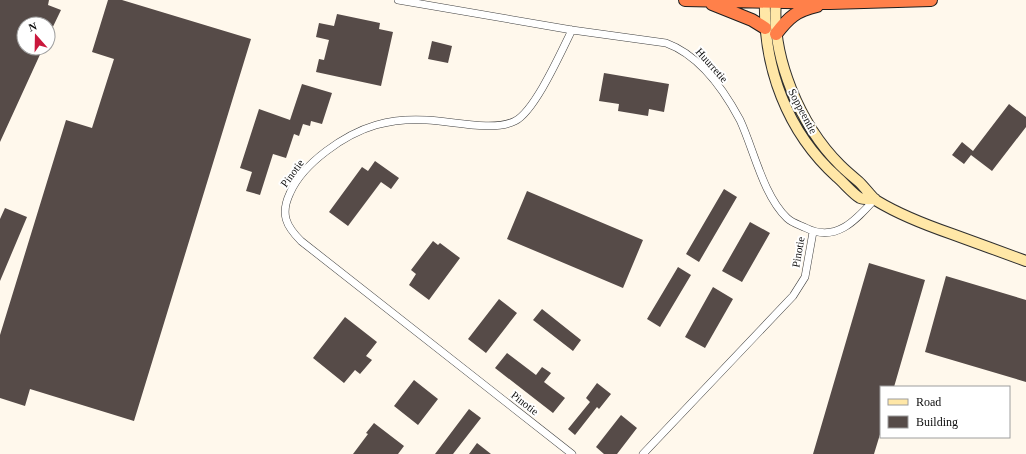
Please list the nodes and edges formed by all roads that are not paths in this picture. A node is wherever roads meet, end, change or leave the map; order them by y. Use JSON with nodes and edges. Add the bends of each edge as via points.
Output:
{"nodes":[{"id":1,"x":398,"y":0,"type":"edge"},
{"id":2,"x":685,"y":0,"type":"edge"},
{"id":3,"x":931,"y":0,"type":"edge"},
{"id":4,"x":701,"y":1,"type":"edge"},
{"id":5,"x":770,"y":1,"type":"edge"},
{"id":6,"x":830,"y":4,"type":"junction"},
{"id":7,"x":765,"y":28,"type":"junction"},
{"id":8,"x":572,"y":30,"type":"junction"},
{"id":9,"x":776,"y":34,"type":"junction"},
{"id":10,"x":875,"y":199,"type":"junction"},
{"id":11,"x":813,"y":232,"type":"junction"},
{"id":12,"x":1026,"y":261,"type":"edge"},
{"id":13,"x":572,"y":454,"type":"edge"},
{"id":14,"x":644,"y":454,"type":"edge"}],
"edges":[{"from":1,"to":8,"type":"street","name":"Huurretie"},
{"from":2,"to":4,"type":"highway"},
{"from":3,"to":6,"type":"highway"},
{"from":4,"to":5,"type":"highway"},
{"from":4,"to":7,"type":"highway","via":[[729,10]]},
{"from":5,"to":6,"type":"highway"},
{"from":5,"to":7,"type":"main road","name":"Soppeentie"},
{"from":5,"to":9,"type":"main road","name":"Soppeentie"},
{"from":6,"to":9,"type":"highway","via":[[793,15]]},
{"from":7,"to":10,"type":"main road","name":"Soppeentie","via":[[775,81],[800,133],[829,170],[861,198]]},
{"from":8,"to":11,"type":"street","name":"Huurretie","via":[[666,43],[696,60],[739,120],[757,166],[779,208],[788,219]]},
{"from":8,"to":13,"type":"street","name":"Pinotie","via":[[539,94],[527,111],[515,121],[503,125],[483,126],[410,119],[376,125],[328,150],[313,162],[292,188],[286,201],[284,218],[291,231],[301,241]]},
{"from":9,"to":10,"type":"main road","name":"Soppeentie","via":[[780,57],[794,96],[817,137],[840,165]]},
{"from":10,"to":11,"type":"street","name":"Huurretie","via":[[848,226],[836,232]]},
{"from":10,"to":12,"type":"main road","name":"Soppeentie","via":[[894,211]]},
{"from":11,"to":14,"type":"street","name":"Pinotie","via":[[805,277],[793,296]]}]}
